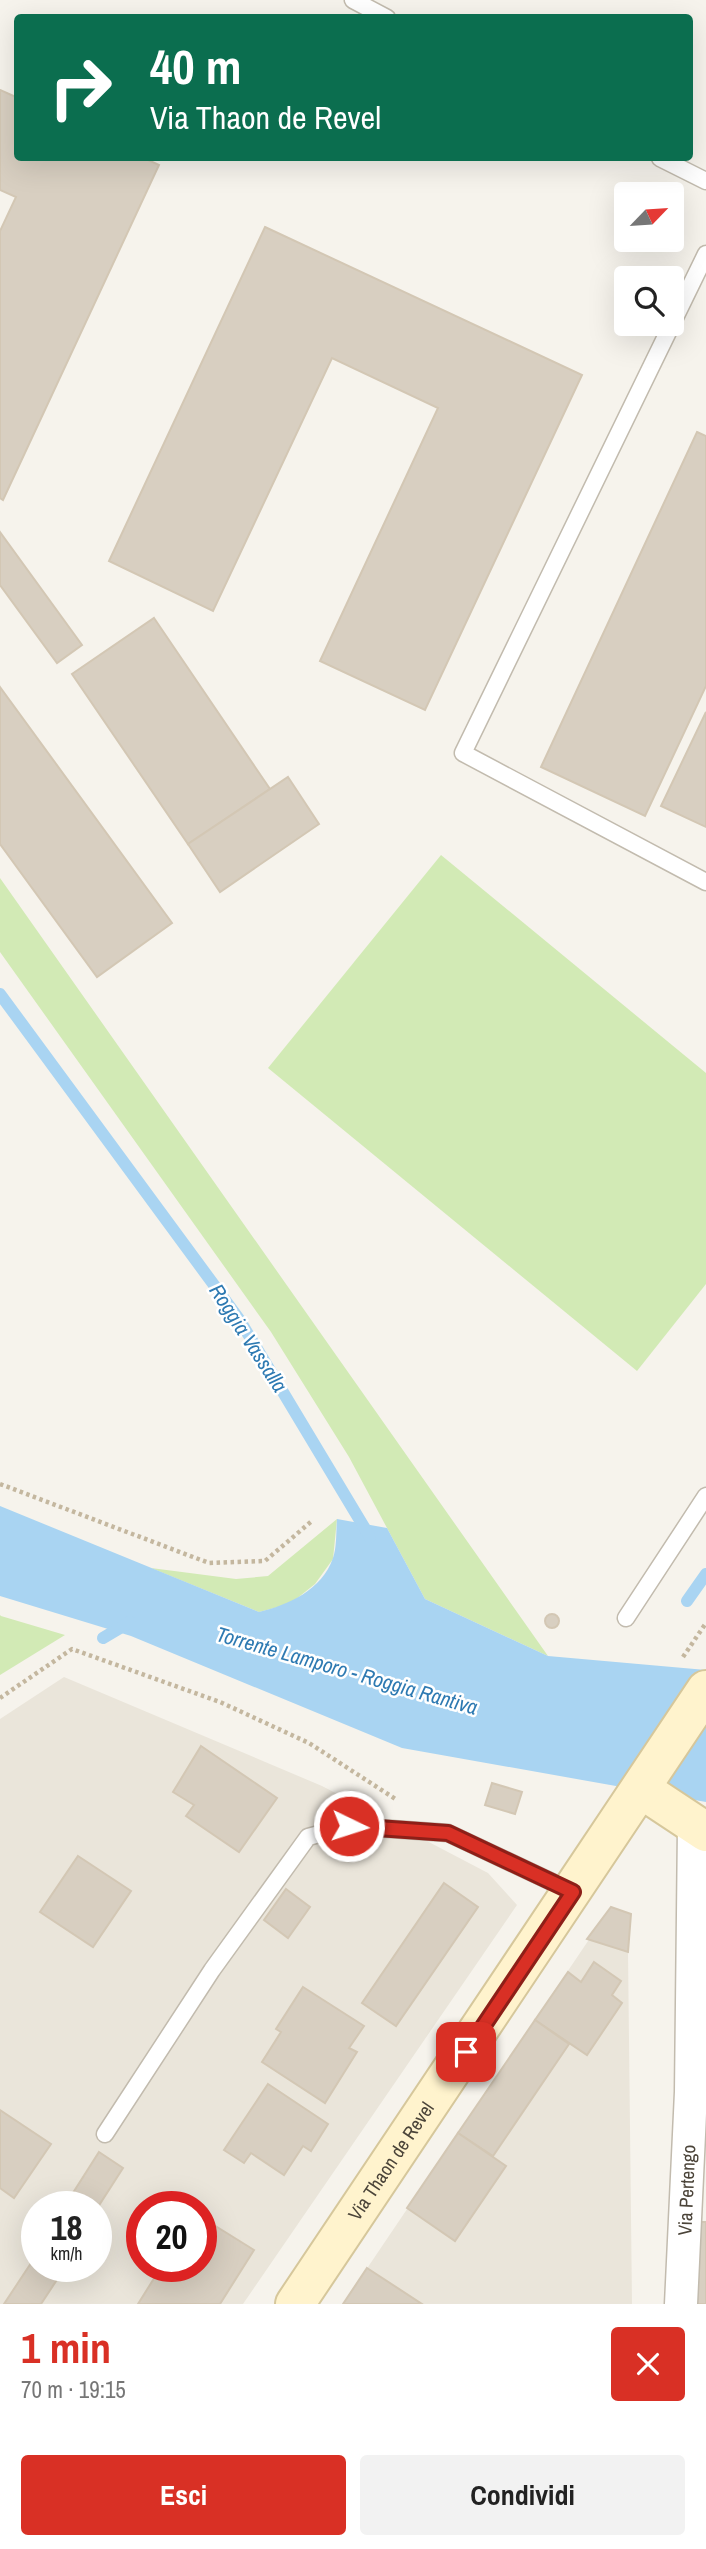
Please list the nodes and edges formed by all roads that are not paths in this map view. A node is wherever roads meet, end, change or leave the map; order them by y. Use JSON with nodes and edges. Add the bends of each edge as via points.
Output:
{"nodes":[{"id":1,"x":353,"y":0,"type":"edge"},
{"id":2,"x":379,"y":14,"type":"edge"},
{"id":3,"x":666,"y":161,"type":"edge"},
{"id":4,"x":706,"y":181,"type":"edge"},
{"id":5,"x":706,"y":254,"type":"edge"},
{"id":6,"x":706,"y":882,"type":"edge"},
{"id":7,"x":706,"y":1496,"type":"edge"},
{"id":8,"x":626,"y":1618,"type":"dead end"},
{"id":9,"x":706,"y":1690,"type":"edge"},
{"id":10,"x":646,"y":1782,"type":"junction"},
{"id":11,"x":700,"y":1829,"type":"edge"},
{"id":12,"x":573,"y":1892,"type":"junction"},
{"id":13,"x":698,"y":2093,"type":"edge"},
{"id":14,"x":105,"y":2134,"type":"dead end"},
{"id":15,"x":295,"y":2304,"type":"edge"},
{"id":16,"x":681,"y":2304,"type":"edge"}],
"edges":[{"from":1,"to":2,"type":"lane"},
{"from":3,"to":4,"type":"lane"},
{"from":5,"to":6,"type":"lane","via":[[463,753]]},
{"from":7,"to":8,"type":"lane"},
{"from":9,"to":10,"type":"main road","name":"Via Thaon de Revel"},
{"from":10,"to":11,"type":"main road"},
{"from":10,"to":12,"type":"main road","name":"Via Thaon de Revel"},
{"from":11,"to":13,"type":"street","name":"Via Pertengo"},
{"from":12,"to":14,"type":"lane","via":[[448,1833],[349,1826],[308,1837],[212,1970]]},
{"from":12,"to":15,"type":"main road","name":"Via Thaon de Revel"},
{"from":13,"to":16,"type":"street","name":"Via Pertengo"}]}
